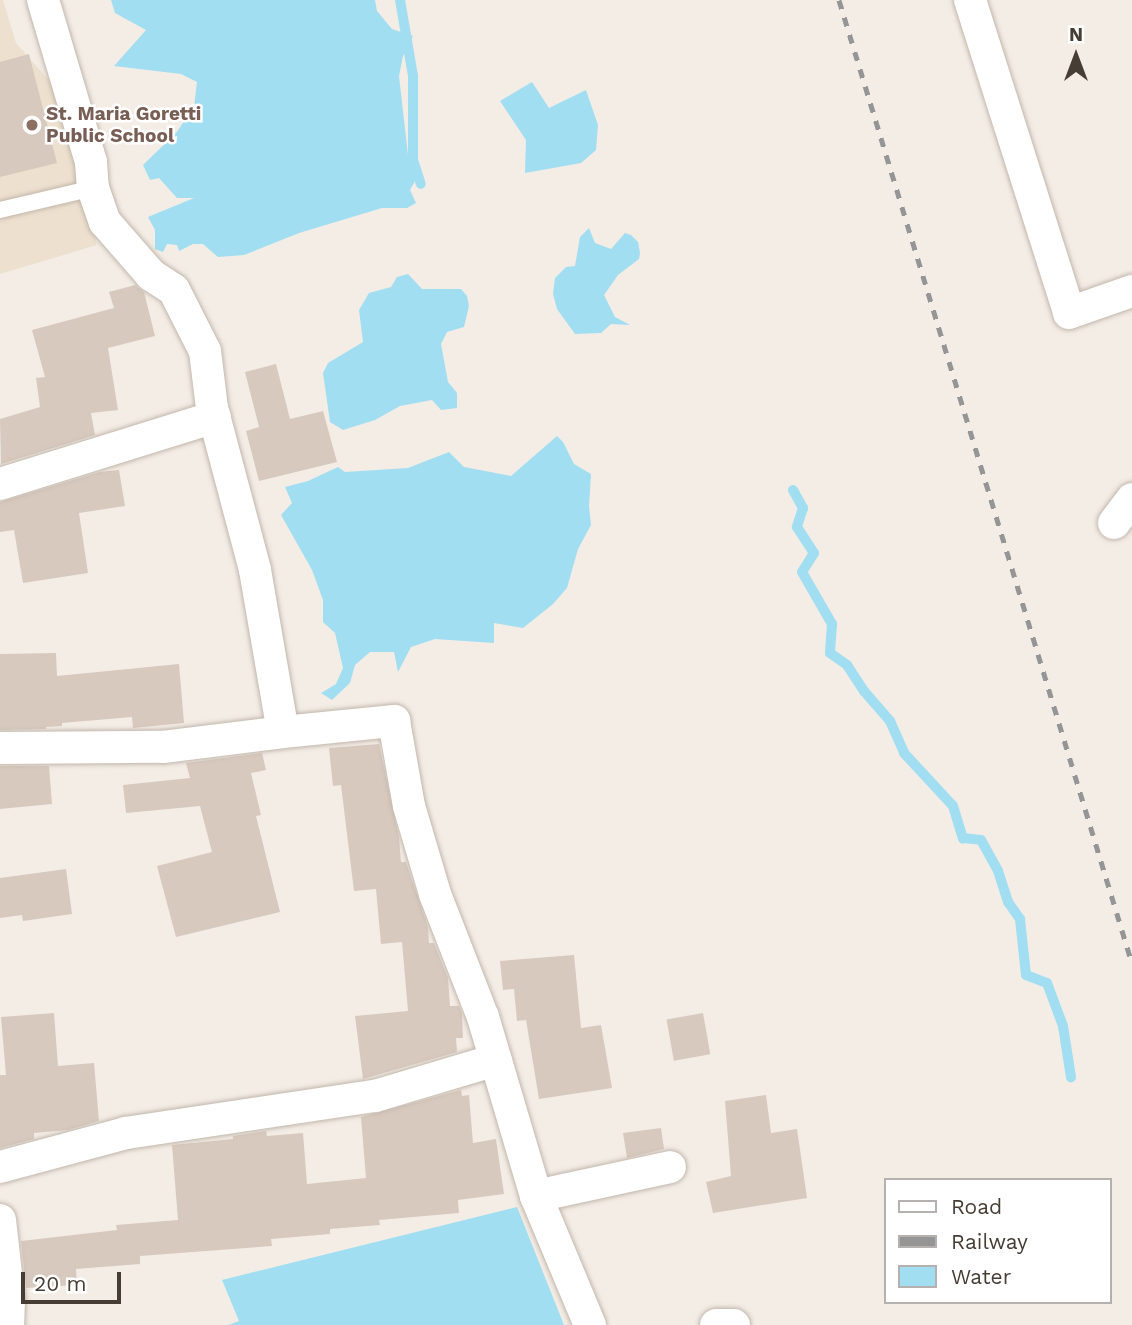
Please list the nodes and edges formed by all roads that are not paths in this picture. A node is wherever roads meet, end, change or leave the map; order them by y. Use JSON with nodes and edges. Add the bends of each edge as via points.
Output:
{"nodes":[{"id":1,"x":43,"y":0,"type":"edge"},
{"id":2,"x":970,"y":0,"type":"edge"},
{"id":3,"x":93,"y":188,"type":"junction"},
{"id":4,"x":0,"y":210,"type":"edge"},
{"id":5,"x":1132,"y":291,"type":"edge"},
{"id":6,"x":215,"y":417,"type":"junction"},
{"id":7,"x":0,"y":484,"type":"edge"},
{"id":8,"x":283,"y":732,"type":"junction"},
{"id":9,"x":0,"y":748,"type":"edge"},
{"id":10,"x":496,"y":1060,"type":"junction"},
{"id":11,"x":0,"y":1167,"type":"edge"},
{"id":12,"x":670,"y":1167,"type":"dead end"},
{"id":13,"x":536,"y":1196,"type":"junction"},
{"id":14,"x":0,"y":1220,"type":"edge"},
{"id":15,"x":8,"y":1325,"type":"edge"},
{"id":16,"x":590,"y":1325,"type":"edge"},
{"id":17,"x":716,"y":1325,"type":"edge"},
{"id":18,"x":734,"y":1325,"type":"edge"}],
"edges":[{"from":1,"to":3,"type":"street","via":[[90,162]]},
{"from":2,"to":5,"type":"street","via":[[1069,313]]},
{"from":3,"to":4,"type":"lane"},
{"from":3,"to":6,"type":"street","via":[[105,222],[151,275],[174,290],[205,351]]},
{"from":6,"to":7,"type":"street"},
{"from":6,"to":8,"type":"street","via":[[255,570]]},
{"from":8,"to":9,"type":"street","via":[[163,747]]},
{"from":8,"to":10,"type":"street","via":[[394,720],[412,819]]},
{"from":10,"to":11,"type":"street","via":[[375,1096],[126,1133]]},
{"from":10,"to":13,"type":"street"},
{"from":12,"to":13,"type":"street"},
{"from":13,"to":16,"type":"street"},
{"from":14,"to":15,"type":"street"},
{"from":17,"to":18,"type":"street"}]}
